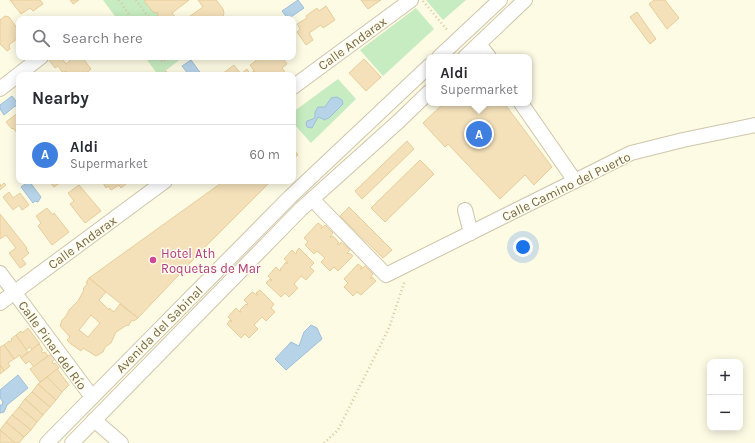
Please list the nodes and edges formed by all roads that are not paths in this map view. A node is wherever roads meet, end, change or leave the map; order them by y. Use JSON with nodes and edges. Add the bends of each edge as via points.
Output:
{"nodes":[{"id":1,"x":411,"y":0,"type":"edge"},
{"id":2,"x":500,"y":0,"type":"edge"},
{"id":3,"x":525,"y":0,"type":"edge"},
{"id":4,"x":479,"y":44,"type":"junction"},
{"id":5,"x":442,"y":54,"type":"edge"},
{"id":6,"x":468,"y":54,"type":"edge"},
{"id":7,"x":486,"y":54,"type":"edge"},
{"id":8,"x":38,"y":60,"type":"edge"},
{"id":9,"x":426,"y":69,"type":"edge"},
{"id":10,"x":22,"y":72,"type":"edge"},
{"id":11,"x":16,"y":77,"type":"edge"},
{"id":12,"x":296,"y":85,"type":"edge"},
{"id":13,"x":0,"y":89,"type":"edge"},
{"id":14,"x":426,"y":95,"type":"edge"},
{"id":15,"x":523,"y":106,"type":"edge"},
{"id":16,"x":755,"y":125,"type":"edge"},
{"id":17,"x":575,"y":181,"type":"junction"},
{"id":18,"x":161,"y":184,"type":"edge"},
{"id":19,"x":312,"y":200,"type":"junction"},
{"id":20,"x":465,"y":210,"type":"dead end"},
{"id":21,"x":471,"y":233,"type":"junction"},
{"id":22,"x":0,"y":273,"type":"edge"},
{"id":23,"x":14,"y":292,"type":"junction"},
{"id":24,"x":0,"y":303,"type":"edge"},
{"id":25,"x":92,"y":397,"type":"junction"},
{"id":26,"x":94,"y":420,"type":"junction"},
{"id":27,"x":47,"y":443,"type":"edge"},
{"id":28,"x":72,"y":443,"type":"edge"},
{"id":29,"x":122,"y":443,"type":"edge"}],
"edges":[{"from":1,"to":12,"type":"street","name":"Calle Andarax"},
{"from":2,"to":5,"type":"street"},
{"from":3,"to":4,"type":"street"},
{"from":4,"to":6,"type":"street"},
{"from":4,"to":7,"type":"street"},
{"from":8,"to":10,"type":"street"},
{"from":9,"to":25,"type":"street","name":"Avenida del Sabinal","via":[[290,197]]},
{"from":11,"to":13,"type":"street"},
{"from":14,"to":19,"type":"street","name":"Avenida del Sabinal"},
{"from":15,"to":17,"type":"street"},
{"from":16,"to":17,"type":"street","name":"Calle Camino del Puerto","via":[[631,153]]},
{"from":17,"to":21,"type":"street","name":"Calle Camino del Puerto"},
{"from":18,"to":23,"type":"street","name":"Calle Andarax"},
{"from":19,"to":21,"type":"street","name":"Calle Camino del Puerto","via":[[386,275]]},
{"from":19,"to":26,"type":"street","name":"Avenida del Sabinal"},
{"from":20,"to":21,"type":"street"},
{"from":22,"to":23,"type":"street","name":"Calle Pinar del Río"},
{"from":23,"to":24,"type":"street","name":"Calle Andarax"},
{"from":23,"to":25,"type":"street","name":"Calle Pinar del Río"},
{"from":25,"to":27,"type":"street","name":"Avenida del Sabinal"},
{"from":26,"to":28,"type":"street","name":"Avenida del Sabinal"},
{"from":26,"to":29,"type":"street"}]}
